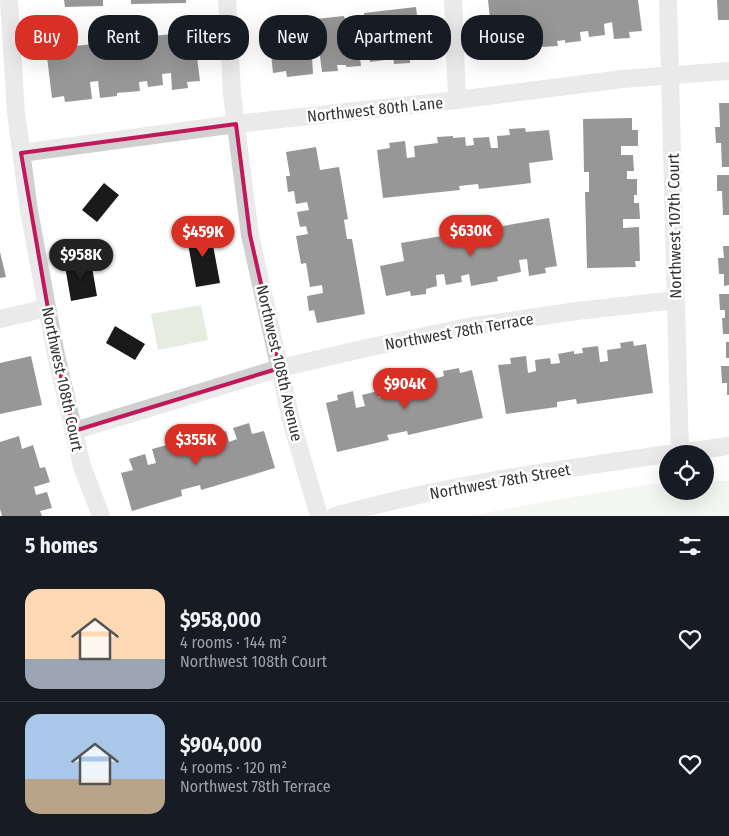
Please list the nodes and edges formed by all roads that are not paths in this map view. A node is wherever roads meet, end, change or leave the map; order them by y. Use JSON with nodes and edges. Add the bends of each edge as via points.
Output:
{"nodes":[{"id":1,"x":9,"y":0,"type":"edge"},
{"id":2,"x":226,"y":0,"type":"edge"},
{"id":3,"x":453,"y":0,"type":"edge"},
{"id":4,"x":668,"y":0,"type":"edge"},
{"id":5,"x":729,"y":71,"type":"edge"},
{"id":6,"x":670,"y":76,"type":"junction"},
{"id":7,"x":456,"y":100,"type":"junction"},
{"id":8,"x":236,"y":124,"type":"junction"},
{"id":9,"x":21,"y":152,"type":"junction"},
{"id":10,"x":676,"y":300,"type":"junction"},
{"id":11,"x":48,"y":308,"type":"junction"},
{"id":12,"x":0,"y":319,"type":"edge"},
{"id":13,"x":280,"y":368,"type":"junction"},
{"id":14,"x":74,"y":431,"type":"junction"},
{"id":15,"x":673,"y":445,"type":"edge"},
{"id":16,"x":729,"y":446,"type":"edge"},
{"id":17,"x":714,"y":448,"type":"edge"},
{"id":18,"x":659,"y":456,"type":"edge"},
{"id":19,"x":101,"y":516,"type":"edge"},
{"id":20,"x":320,"y":516,"type":"edge"},
{"id":21,"x":335,"y":516,"type":"edge"}],
"edges":[{"from":1,"to":9,"type":"street","name":"Northwest 108th Court"},
{"from":2,"to":8,"type":"street","name":"Northwest 108th Avenue"},
{"from":3,"to":7,"type":"street"},
{"from":4,"to":6,"type":"street","name":"Northwest 107th Court"},
{"from":5,"to":6,"type":"street","name":"Northwest 80th Lane"},
{"from":6,"to":7,"type":"street","name":"Northwest 80th Lane"},
{"from":6,"to":10,"type":"street","name":"Northwest 107th Court"},
{"from":7,"to":8,"type":"street","name":"Northwest 80th Lane"},
{"from":8,"to":9,"type":"street","name":"Northwest 80th Lane"},
{"from":8,"to":13,"type":"street","name":"Northwest 108th Avenue","via":[[250,235]]},
{"from":9,"to":11,"type":"street","name":"Northwest 108th Court"},
{"from":10,"to":13,"type":"street","name":"Northwest 78th Terrace","via":[[468,327]]},
{"from":10,"to":15,"type":"street","name":"Northwest 107th Court"},
{"from":11,"to":12,"type":"street"},
{"from":11,"to":14,"type":"street","name":"Northwest 108th Court"},
{"from":13,"to":14,"type":"street","name":"Northwest 78th Terrace"},
{"from":13,"to":20,"type":"street","name":"Northwest 108th Avenue","via":[[292,424]]},
{"from":14,"to":19,"type":"street","name":"Northwest 108th Court","via":[[82,466]]},
{"from":16,"to":17,"type":"street","name":"Northwest 78th Street"},
{"from":18,"to":21,"type":"street","name":"Northwest 78th Street","via":[[469,484]]}]}
